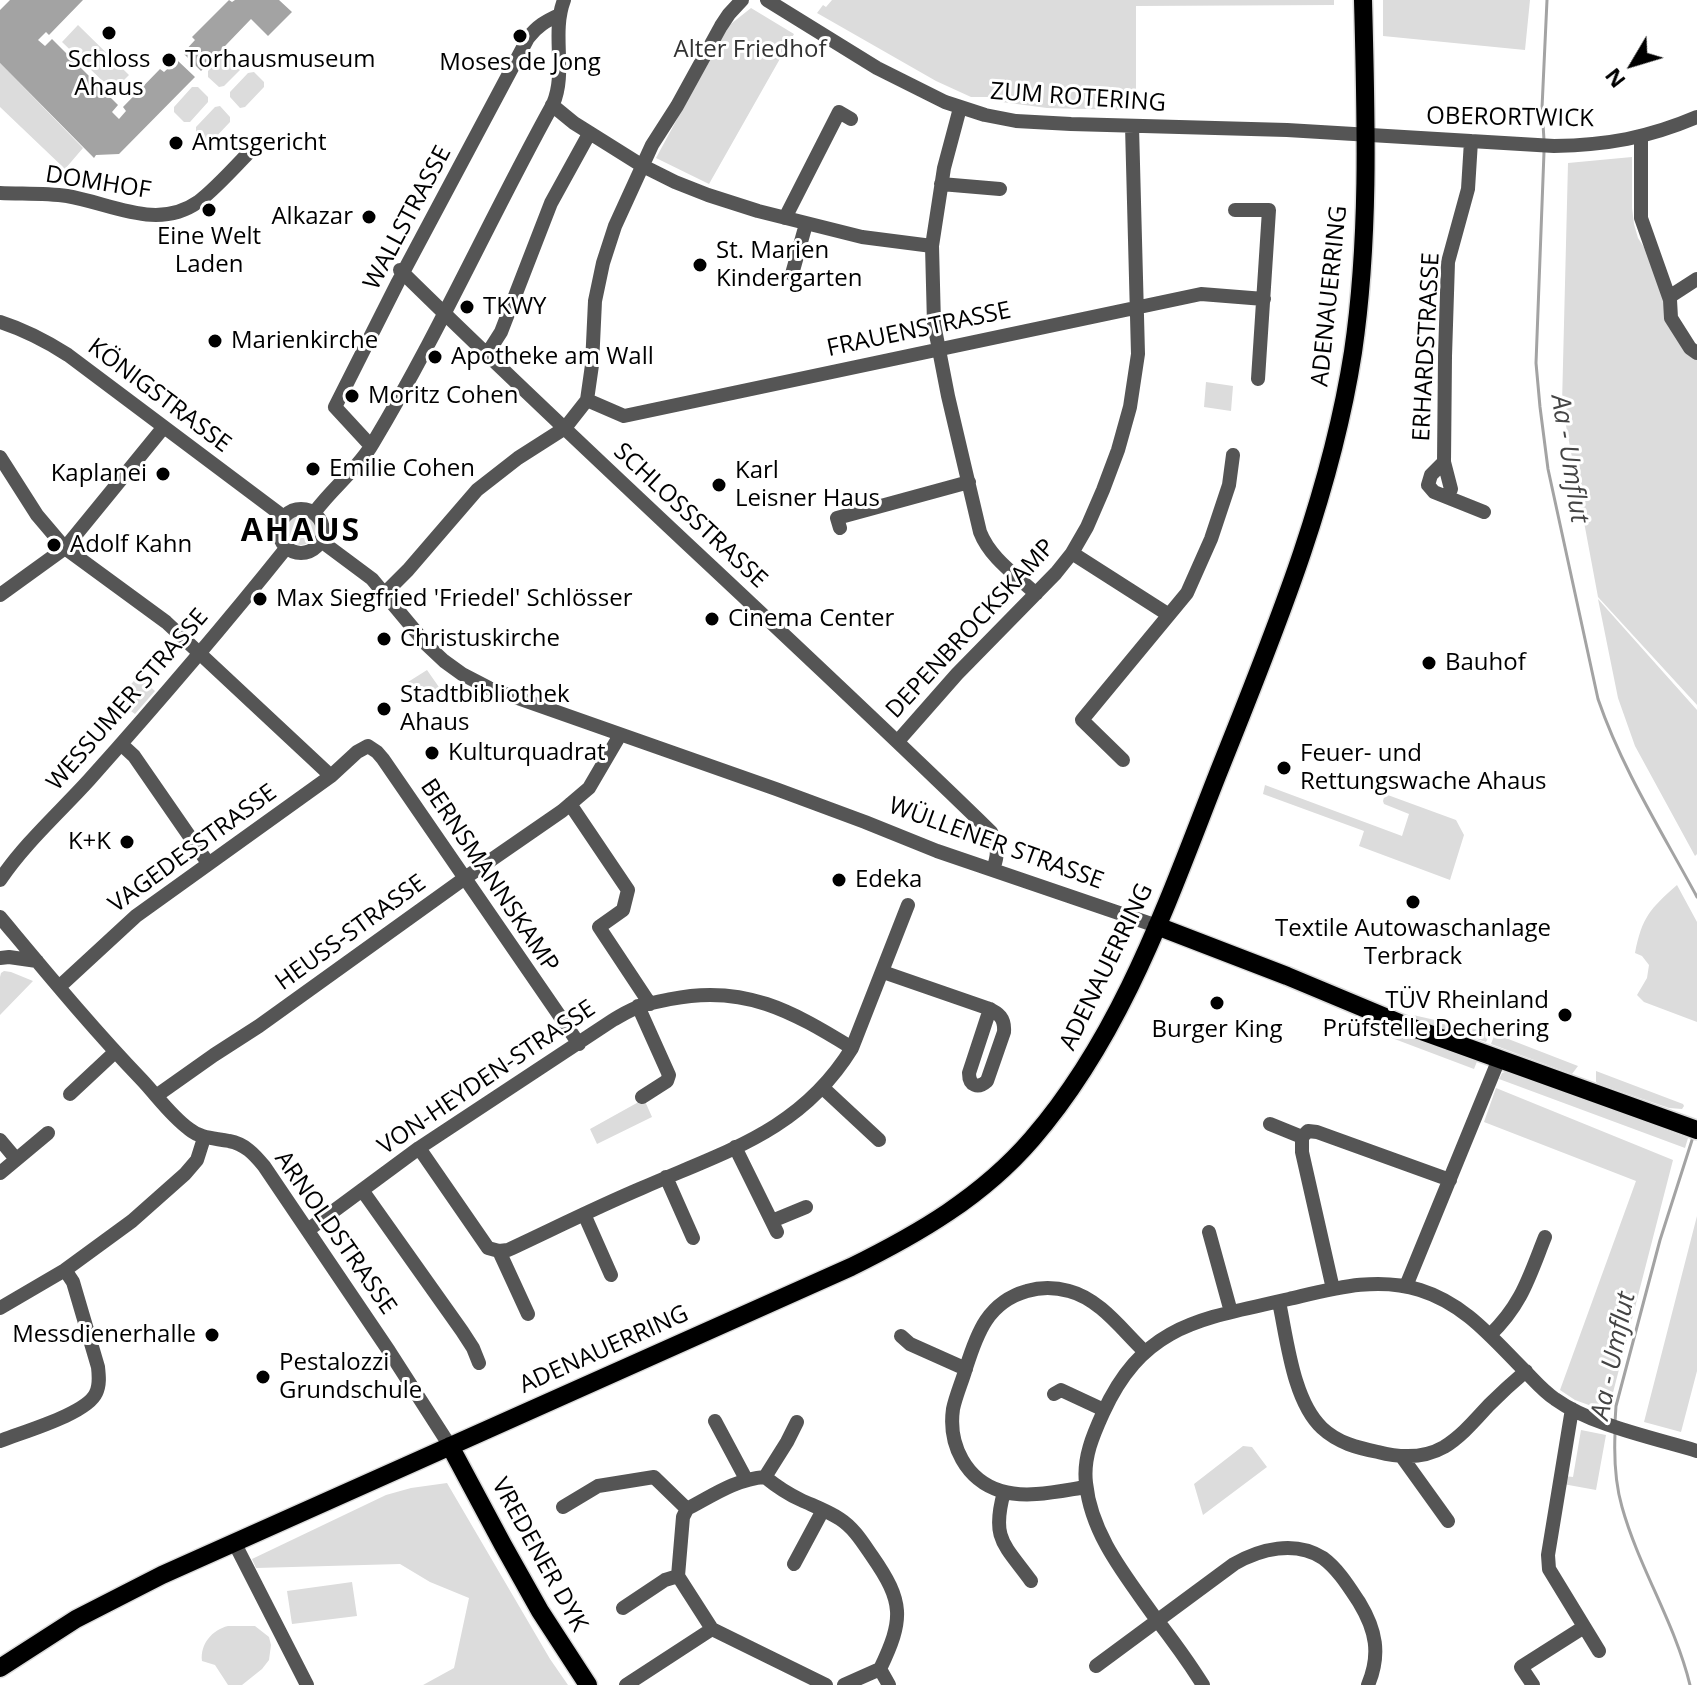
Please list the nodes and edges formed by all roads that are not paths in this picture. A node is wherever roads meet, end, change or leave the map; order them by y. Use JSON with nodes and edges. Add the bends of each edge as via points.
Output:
{"nodes":[{"id":1,"x":742,"y":0,"type":"edge"},
{"id":2,"x":767,"y":0,"type":"edge"},
{"id":3,"x":1363,"y":0,"type":"edge"},
{"id":4,"x":790,"y":6,"type":"edge"},
{"id":5,"x":561,"y":7,"type":"edge"},
{"id":6,"x":960,"y":108,"type":"junction"},
{"id":7,"x":550,"y":109,"type":"junction"},
{"id":8,"x":1697,"y":117,"type":"edge"},
{"id":9,"x":851,"y":119,"type":"dead end"},
{"id":10,"x":1132,"y":126,"type":"junction"},
{"id":11,"x":589,"y":134,"type":"junction"},
{"id":12,"x":1367,"y":135,"type":"junction"},
{"id":13,"x":1641,"y":137,"type":"junction"},
{"id":14,"x":1471,"y":141,"type":"junction"},
{"id":15,"x":259,"y":142,"type":"dead end"},
{"id":16,"x":641,"y":165,"type":"junction"},
{"id":17,"x":941,"y":184,"type":"junction"},
{"id":18,"x":1000,"y":189,"type":"dead end"},
{"id":19,"x":0,"y":193,"type":"edge"},
{"id":20,"x":1235,"y":210,"type":"dead end"},
{"id":21,"x":785,"y":218,"type":"junction"},
{"id":22,"x":806,"y":224,"type":"junction"},
{"id":23,"x":932,"y":246,"type":"junction"},
{"id":24,"x":402,"y":272,"type":"junction"},
{"id":25,"x":792,"y":274,"type":"dead end"},
{"id":26,"x":1697,"y":279,"type":"edge"},
{"id":27,"x":1669,"y":297,"type":"junction"},
{"id":28,"x":1264,"y":299,"type":"junction"},
{"id":29,"x":1138,"y":306,"type":"junction"},
{"id":30,"x":444,"y":313,"type":"junction"},
{"id":31,"x":0,"y":322,"type":"edge"},
{"id":32,"x":938,"y":348,"type":"junction"},
{"id":33,"x":1697,"y":353,"type":"edge"},
{"id":34,"x":487,"y":354,"type":"junction"},
{"id":35,"x":1258,"y":379,"type":"dead end"},
{"id":36,"x":587,"y":400,"type":"junction"},
{"id":37,"x":163,"y":428,"type":"junction"},
{"id":38,"x":565,"y":428,"type":"junction"},
{"id":39,"x":371,"y":446,"type":"junction"},
{"id":40,"x":1233,"y":455,"type":"dead end"},
{"id":41,"x":0,"y":457,"type":"edge"},
{"id":42,"x":1444,"y":462,"type":"junction"},
{"id":43,"x":969,"y":482,"type":"junction"},
{"id":44,"x":1447,"y":497,"type":"junction"},
{"id":45,"x":1484,"y":512,"type":"dead end"},
{"id":46,"x":314,"y":513,"type":"junction"},
{"id":47,"x":284,"y":517,"type":"junction"},
{"id":48,"x":840,"y":528,"type":"dead end"},
{"id":49,"x":321,"y":541,"type":"junction"},
{"id":50,"x":287,"y":547,"type":"junction"},
{"id":51,"x":65,"y":548,"type":"junction"},
{"id":52,"x":1072,"y":553,"type":"junction"},
{"id":53,"x":385,"y":593,"type":"junction"},
{"id":54,"x":1036,"y":594,"type":"junction"},
{"id":55,"x":0,"y":595,"type":"edge"},
{"id":56,"x":1169,"y":615,"type":"junction"},
{"id":57,"x":201,"y":653,"type":"junction"},
{"id":58,"x":620,"y":735,"type":"junction"},
{"id":59,"x":898,"y":741,"type":"junction"},
{"id":60,"x":121,"y":744,"type":"junction"},
{"id":61,"x":357,"y":752,"type":"joint"},
{"id":62,"x":1123,"y":760,"type":"dead end"},
{"id":63,"x":331,"y":776,"type":"junction"},
{"id":64,"x":570,"y":804,"type":"junction"},
{"id":65,"x":208,"y":863,"type":"junction"},
{"id":66,"x":993,"y":870,"type":"junction"},
{"id":67,"x":465,"y":878,"type":"junction"},
{"id":68,"x":0,"y":880,"type":"edge"},
{"id":69,"x":908,"y":905,"type":"dead end"},
{"id":70,"x":0,"y":917,"type":"edge"},
{"id":71,"x":1157,"y":926,"type":"junction"},
{"id":72,"x":0,"y":958,"type":"edge"},
{"id":73,"x":37,"y":961,"type":"junction"},
{"id":74,"x":883,"y":972,"type":"junction"},
{"id":75,"x":59,"y":987,"type":"junction"},
{"id":76,"x":644,"y":1005,"type":"junction"},
{"id":77,"x":990,"y":1009,"type":"junction"},
{"id":78,"x":579,"y":1044,"type":"junction"},
{"id":79,"x":852,"y":1048,"type":"junction"},
{"id":80,"x":115,"y":1052,"type":"junction"},
{"id":81,"x":1499,"y":1059,"type":"junction"},
{"id":82,"x":822,"y":1087,"type":"junction"},
{"id":83,"x":70,"y":1094,"type":"dead end"},
{"id":84,"x":156,"y":1096,"type":"junction"},
{"id":85,"x":642,"y":1097,"type":"dead end"},
{"id":86,"x":1270,"y":1124,"type":"dead end"},
{"id":87,"x":1694,"y":1129,"type":"edge"},
{"id":88,"x":48,"y":1133,"type":"dead end"},
{"id":89,"x":1302,"y":1137,"type":"junction"},
{"id":90,"x":204,"y":1138,"type":"junction"},
{"id":91,"x":0,"y":1140,"type":"edge"},
{"id":92,"x":879,"y":1140,"type":"dead end"},
{"id":93,"x":735,"y":1147,"type":"junction"},
{"id":94,"x":419,"y":1148,"type":"junction"},
{"id":95,"x":16,"y":1159,"type":"junction"},
{"id":96,"x":0,"y":1173,"type":"edge"},
{"id":97,"x":666,"y":1177,"type":"junction"},
{"id":98,"x":1450,"y":1180,"type":"junction"},
{"id":99,"x":362,"y":1190,"type":"junction"},
{"id":100,"x":806,"y":1207,"type":"dead end"},
{"id":101,"x":584,"y":1214,"type":"junction"},
{"id":102,"x":308,"y":1230,"type":"junction"},
{"id":103,"x":1209,"y":1232,"type":"dead end"},
{"id":104,"x":1545,"y":1237,"type":"dead end"},
{"id":105,"x":693,"y":1238,"type":"dead end"},
{"id":106,"x":499,"y":1251,"type":"junction"},
{"id":107,"x":65,"y":1270,"type":"junction"},
{"id":108,"x":611,"y":1275,"type":"dead end"},
{"id":109,"x":1406,"y":1286,"type":"junction"},
{"id":110,"x":1333,"y":1289,"type":"junction"},
{"id":111,"x":1279,"y":1302,"type":"junction"},
{"id":112,"x":0,"y":1308,"type":"edge"},
{"id":113,"x":1231,"y":1312,"type":"junction"},
{"id":114,"x":528,"y":1314,"type":"dead end"},
{"id":115,"x":1490,"y":1335,"type":"junction"},
{"id":116,"x":901,"y":1336,"type":"dead end"},
{"id":117,"x":1144,"y":1351,"type":"junction"},
{"id":118,"x":479,"y":1363,"type":"dead end"},
{"id":119,"x":966,"y":1369,"type":"junction"},
{"id":120,"x":1526,"y":1371,"type":"junction"},
{"id":121,"x":1054,"y":1394,"type":"dead end"},
{"id":122,"x":1572,"y":1409,"type":"junction"},
{"id":123,"x":1104,"y":1410,"type":"junction"},
{"id":124,"x":715,"y":1421,"type":"dead end"},
{"id":125,"x":797,"y":1422,"type":"dead end"},
{"id":126,"x":0,"y":1441,"type":"edge"},
{"id":127,"x":450,"y":1446,"type":"junction"},
{"id":128,"x":1697,"y":1451,"type":"edge"},
{"id":129,"x":1402,"y":1457,"type":"junction"},
{"id":130,"x":765,"y":1477,"type":"junction"},
{"id":131,"x":746,"y":1479,"type":"junction"},
{"id":132,"x":1086,"y":1487,"type":"junction"},
{"id":133,"x":1004,"y":1492,"type":"junction"},
{"id":134,"x":563,"y":1507,"type":"dead end"},
{"id":135,"x":687,"y":1509,"type":"junction"},
{"id":136,"x":823,"y":1510,"type":"junction"},
{"id":137,"x":1448,"y":1521,"type":"dead end"},
{"id":138,"x":234,"y":1542,"type":"junction"},
{"id":139,"x":794,"y":1564,"type":"dead end"},
{"id":140,"x":678,"y":1576,"type":"junction"},
{"id":141,"x":1031,"y":1581,"type":"dead end"},
{"id":142,"x":623,"y":1608,"type":"dead end"},
{"id":143,"x":1158,"y":1620,"type":"junction"},
{"id":144,"x":1584,"y":1627,"type":"junction"},
{"id":145,"x":712,"y":1629,"type":"junction"},
{"id":146,"x":1599,"y":1651,"type":"dead end"},
{"id":147,"x":1096,"y":1666,"type":"dead end"},
{"id":148,"x":0,"y":1668,"type":"edge"},
{"id":149,"x":880,"y":1669,"type":"junction"},
{"id":150,"x":307,"y":1685,"type":"edge"},
{"id":151,"x":588,"y":1685,"type":"edge"},
{"id":152,"x":626,"y":1685,"type":"edge"},
{"id":153,"x":826,"y":1685,"type":"edge"},
{"id":154,"x":844,"y":1685,"type":"edge"},
{"id":155,"x":889,"y":1685,"type":"edge"},
{"id":156,"x":1203,"y":1685,"type":"edge"},
{"id":157,"x":1368,"y":1685,"type":"edge"},
{"id":158,"x":1533,"y":1685,"type":"edge"}],
"edges":[{"from":1,"to":16,"type":"street","via":[[721,26]]},
{"from":2,"to":4,"type":"street","name":"ZUM ROTERING"},
{"from":3,"to":12,"type":"main road","name":"ADENAUERRING"},
{"from":4,"to":6,"type":"street","name":"ZUM ROTERING","via":[[877,68]]},
{"from":5,"to":7,"type":"street","via":[[558,87]]},
{"from":5,"to":24,"type":"street","name":"WALLSTRASSE","via":[[528,38]]},
{"from":6,"to":10,"type":"street","name":"ZUM ROTERING","via":[[1016,121]]},
{"from":6,"to":17,"type":"street"},
{"from":7,"to":11,"type":"street"},
{"from":7,"to":30,"type":"street"},
{"from":8,"to":13,"type":"street","name":"OBERORTWICK"},
{"from":9,"to":21,"type":"street","via":[[839,112]]},
{"from":10,"to":12,"type":"street","name":"ZUM ROTERING"},
{"from":10,"to":29,"type":"street","name":"DEPENBROCKSKAMP"},
{"from":11,"to":16,"type":"street"},
{"from":11,"to":34,"type":"street","via":[[551,203],[501,332]]},
{"from":12,"to":14,"type":"street","name":"OBERORTWICK"},
{"from":12,"to":71,"type":"main road","name":"ADENAUERRING","via":[[1353,349],[1326,474],[1292,585]]},
{"from":13,"to":14,"type":"street","name":"OBERORTWICK","via":[[1554,146]]},
{"from":13,"to":27,"type":"street","via":[[1641,218]]},
{"from":14,"to":42,"type":"street","name":"ERHARDSTRASSE","via":[[1468,189],[1448,262]]},
{"from":15,"to":19,"type":"street","name":"DOMHOF","via":[[197,202],[162,215],[54,194]]},
{"from":16,"to":21,"type":"street","via":[[708,195]]},
{"from":16,"to":36,"type":"street","via":[[603,263]]},
{"from":17,"to":18,"type":"street"},
{"from":17,"to":23,"type":"street"},
{"from":20,"to":28,"type":"street","via":[[1269,210]]},
{"from":21,"to":22,"type":"street"},
{"from":22,"to":23,"type":"street"},
{"from":22,"to":25,"type":"street"},
{"from":23,"to":32,"type":"street"},
{"from":24,"to":30,"type":"street","name":"SCHLOSSSTRASSE"},
{"from":24,"to":39,"type":"street","name":"WALLSTRASSE","via":[[335,407]]},
{"from":26,"to":27,"type":"street"},
{"from":27,"to":33,"type":"street","via":[[1671,318]]},
{"from":28,"to":29,"type":"street","name":"FRAUENSTRASSE","via":[[1201,294]]},
{"from":28,"to":35,"type":"street"},
{"from":29,"to":32,"type":"street","name":"FRAUENSTRASSE"},
{"from":29,"to":52,"type":"street","name":"DEPENBROCKSKAMP","via":[[1130,407],[1103,490]]},
{"from":30,"to":34,"type":"street","name":"SCHLOSSSTRASSE"},
{"from":30,"to":39,"type":"street"},
{"from":31,"to":37,"type":"street","name":"KÖNIGSTRASSE","via":[[47,341]]},
{"from":32,"to":36,"type":"street","name":"FRAUENSTRASSE","via":[[624,416]]},
{"from":32,"to":43,"type":"street"},
{"from":34,"to":38,"type":"street","name":"SCHLOSSSTRASSE"},
{"from":36,"to":38,"type":"street"},
{"from":37,"to":47,"type":"street","name":"KÖNIGSTRASSE"},
{"from":37,"to":51,"type":"street"},
{"from":38,"to":53,"type":"street","via":[[477,490]]},
{"from":38,"to":59,"type":"street","name":"SCHLOSSSTRASSE"},
{"from":39,"to":46,"type":"street"},
{"from":40,"to":56,"type":"street","via":[[1211,539],[1187,593]]},
{"from":41,"to":51,"type":"street"},
{"from":42,"to":44,"type":"street","name":"ERHARDSTRASSE","via":[[1451,489]]},
{"from":42,"to":44,"type":"street","name":"ERHARDSTRASSE","via":[[1428,485]]},
{"from":43,"to":48,"type":"street","via":[[837,518]]},
{"from":43,"to":54,"type":"street","via":[[985,544]]},
{"from":44,"to":45,"type":"street"},
{"from":46,"to":47,"type":"street","via":[[295,509]]},
{"from":46,"to":49,"type":"street","via":[[323,525]]},
{"from":47,"to":50,"type":"street","via":[[279,533]]},
{"from":49,"to":50,"type":"street","via":[[306,552]]},
{"from":49,"to":53,"type":"street","name":"WÜLLENER STRASSE"},
{"from":50,"to":57,"type":"street","name":"WESSUMER STRASSE"},
{"from":51,"to":55,"type":"street"},
{"from":51,"to":57,"type":"street"},
{"from":52,"to":54,"type":"street","name":"DEPENBROCKSKAMP"},
{"from":52,"to":56,"type":"street"},
{"from":53,"to":58,"type":"street","name":"WÜLLENER STRASSE","via":[[427,645],[462,674]]},
{"from":54,"to":59,"type":"street","name":"DEPENBROCKSKAMP"},
{"from":56,"to":62,"type":"street","via":[[1082,720]]},
{"from":57,"to":60,"type":"street","name":"WESSUMER STRASSE"},
{"from":57,"to":63,"type":"street"},
{"from":58,"to":64,"type":"street","name":"HEUSS-STRASSE","via":[[589,788]]},
{"from":58,"to":66,"type":"street","name":"WÜLLENER STRASSE"},
{"from":59,"to":66,"type":"street","name":"SCHLOSSSTRASSE","via":[[991,832],[998,854]]},
{"from":60,"to":65,"type":"street"},
{"from":60,"to":68,"type":"street","name":"WESSUMER STRASSE"},
{"from":61,"to":63,"type":"street","name":"VAGEDESSTRASSE"},
{"from":61,"to":67,"type":"street","name":"BERNSMANNSKAMP","via":[[368,746],[377,752]]},
{"from":63,"to":65,"type":"street","name":"VAGEDESSTRASSE"},
{"from":64,"to":67,"type":"street","name":"HEUSS-STRASSE"},
{"from":64,"to":76,"type":"street","via":[[628,890],[623,910],[599,927]]},
{"from":65,"to":75,"type":"street","name":"VAGEDESSTRASSE","via":[[136,916]]},
{"from":66,"to":71,"type":"street","name":"WÜLLENER STRASSE"},
{"from":67,"to":78,"type":"street","name":"BERNSMANNSKAMP"},
{"from":67,"to":84,"type":"street","name":"HEUSS-STRASSE"},
{"from":69,"to":74,"type":"street"},
{"from":70,"to":73,"type":"street","name":"ARNOLDSTRASSE"},
{"from":71,"to":81,"type":"main road","name":"WÜLLENER STRASSE"},
{"from":71,"to":127,"type":"main road","name":"ADENAUERRING","via":[[1122,1005],[1082,1073],[1031,1141],[976,1194],[851,1267]]},
{"from":72,"to":73,"type":"street"},
{"from":73,"to":75,"type":"street","name":"ARNOLDSTRASSE"},
{"from":74,"to":77,"type":"street"},
{"from":74,"to":79,"type":"street"},
{"from":75,"to":80,"type":"street","name":"ARNOLDSTRASSE"},
{"from":76,"to":78,"type":"street","name":"VON-HEYDEN-STRASSE"},
{"from":76,"to":79,"type":"street","name":"VON-HEYDEN-STRASSE","via":[[694,994],[737,995],[785,1010]]},
{"from":76,"to":85,"type":"street","via":[[669,1075]]},
{"from":77,"to":77,"type":"street","via":[[1002,1017],[1004,1032],[987,1081],[977,1087],[969,1073]]},
{"from":78,"to":94,"type":"street","name":"VON-HEYDEN-STRASSE"},
{"from":79,"to":82,"type":"street"},
{"from":80,"to":83,"type":"street"},
{"from":80,"to":84,"type":"street","name":"ARNOLDSTRASSE"},
{"from":81,"to":87,"type":"main road","name":"WÜLLENER STRASSE"},
{"from":81,"to":98,"type":"street"},
{"from":82,"to":92,"type":"street"},
{"from":82,"to":93,"type":"street","via":[[795,1113]]},
{"from":84,"to":90,"type":"street","name":"ARNOLDSTRASSE"},
{"from":86,"to":89,"type":"street"},
{"from":88,"to":95,"type":"street"},
{"from":89,"to":98,"type":"street","via":[[1317,1132]]},
{"from":89,"to":110,"type":"street"},
{"from":90,"to":102,"type":"street","name":"ARNOLDSTRASSE","via":[[230,1141],[252,1152]]},
{"from":90,"to":107,"type":"street","via":[[197,1160],[185,1174]]},
{"from":91,"to":95,"type":"street"},
{"from":93,"to":97,"type":"street"},
{"from":93,"to":100,"type":"street","via":[[775,1226]]},
{"from":94,"to":99,"type":"street","name":"VON-HEYDEN-STRASSE"},
{"from":94,"to":106,"type":"street","via":[[488,1248]]},
{"from":95,"to":96,"type":"street"},
{"from":97,"to":101,"type":"street"},
{"from":97,"to":105,"type":"street"},
{"from":98,"to":109,"type":"street"},
{"from":99,"to":102,"type":"street","name":"VON-HEYDEN-STRASSE"},
{"from":99,"to":118,"type":"street"},
{"from":101,"to":106,"type":"street"},
{"from":101,"to":108,"type":"street"},
{"from":102,"to":127,"type":"street","name":"ARNOLDSTRASSE"},
{"from":103,"to":113,"type":"street"},
{"from":104,"to":115,"type":"street","via":[[1520,1298]]},
{"from":106,"to":114,"type":"street"},
{"from":107,"to":112,"type":"street"},
{"from":107,"to":126,"type":"street","via":[[98,1367],[96,1393],[74,1412]]},
{"from":109,"to":110,"type":"street"},
{"from":109,"to":115,"type":"street","via":[[1465,1311]]},
{"from":110,"to":111,"type":"street"},
{"from":111,"to":113,"type":"street"},
{"from":111,"to":129,"type":"street","via":[[1310,1415],[1338,1440]]},
{"from":113,"to":117,"type":"street","via":[[1180,1329]]},
{"from":115,"to":120,"type":"street"},
{"from":116,"to":119,"type":"street"},
{"from":117,"to":119,"type":"street","via":[[1090,1300],[1069,1291],[1033,1289],[992,1310]]},
{"from":117,"to":123,"type":"street"},
{"from":119,"to":133,"type":"street","via":[[954,1408],[955,1446],[972,1473]]},
{"from":120,"to":122,"type":"street","via":[[1556,1401]]},
{"from":120,"to":129,"type":"street","via":[[1452,1441],[1435,1452]]},
{"from":121,"to":123,"type":"street","via":[[1061,1390]]},
{"from":122,"to":128,"type":"street"},
{"from":122,"to":144,"type":"street","via":[[1548,1555],[1549,1569]]},
{"from":123,"to":132,"type":"street","via":[[1088,1449]]},
{"from":124,"to":131,"type":"street"},
{"from":125,"to":130,"type":"street"},
{"from":127,"to":138,"type":"main road","name":"ADENAUERRING"},
{"from":127,"to":151,"type":"main road","name":"VREDENER DYK","via":[[540,1611]]},
{"from":129,"to":137,"type":"street"},
{"from":130,"to":131,"type":"street"},
{"from":130,"to":136,"type":"street"},
{"from":131,"to":135,"type":"street"},
{"from":132,"to":133,"type":"street"},
{"from":132,"to":143,"type":"street","via":[[1101,1534]]},
{"from":133,"to":141,"type":"street","via":[[999,1532]]},
{"from":134,"to":135,"type":"street","via":[[598,1486],[654,1477]]},
{"from":135,"to":140,"type":"street"},
{"from":136,"to":139,"type":"street"},
{"from":136,"to":149,"type":"street","via":[[852,1528],[893,1592],[898,1625]]},
{"from":138,"to":148,"type":"main road","name":"ADENAUERRING","via":[[96,1608]]},
{"from":138,"to":150,"type":"street"},
{"from":140,"to":142,"type":"street"},
{"from":140,"to":145,"type":"street"},
{"from":143,"to":147,"type":"street"},
{"from":143,"to":156,"type":"street"},
{"from":143,"to":157,"type":"street","via":[[1247,1556],[1267,1549],[1301,1550],[1335,1569],[1369,1620],[1377,1649]]},
{"from":144,"to":146,"type":"street"},
{"from":144,"to":158,"type":"street","via":[[1521,1667]]},
{"from":145,"to":152,"type":"street"},
{"from":145,"to":153,"type":"street"},
{"from":149,"to":154,"type":"street"},
{"from":149,"to":155,"type":"street"}]}
